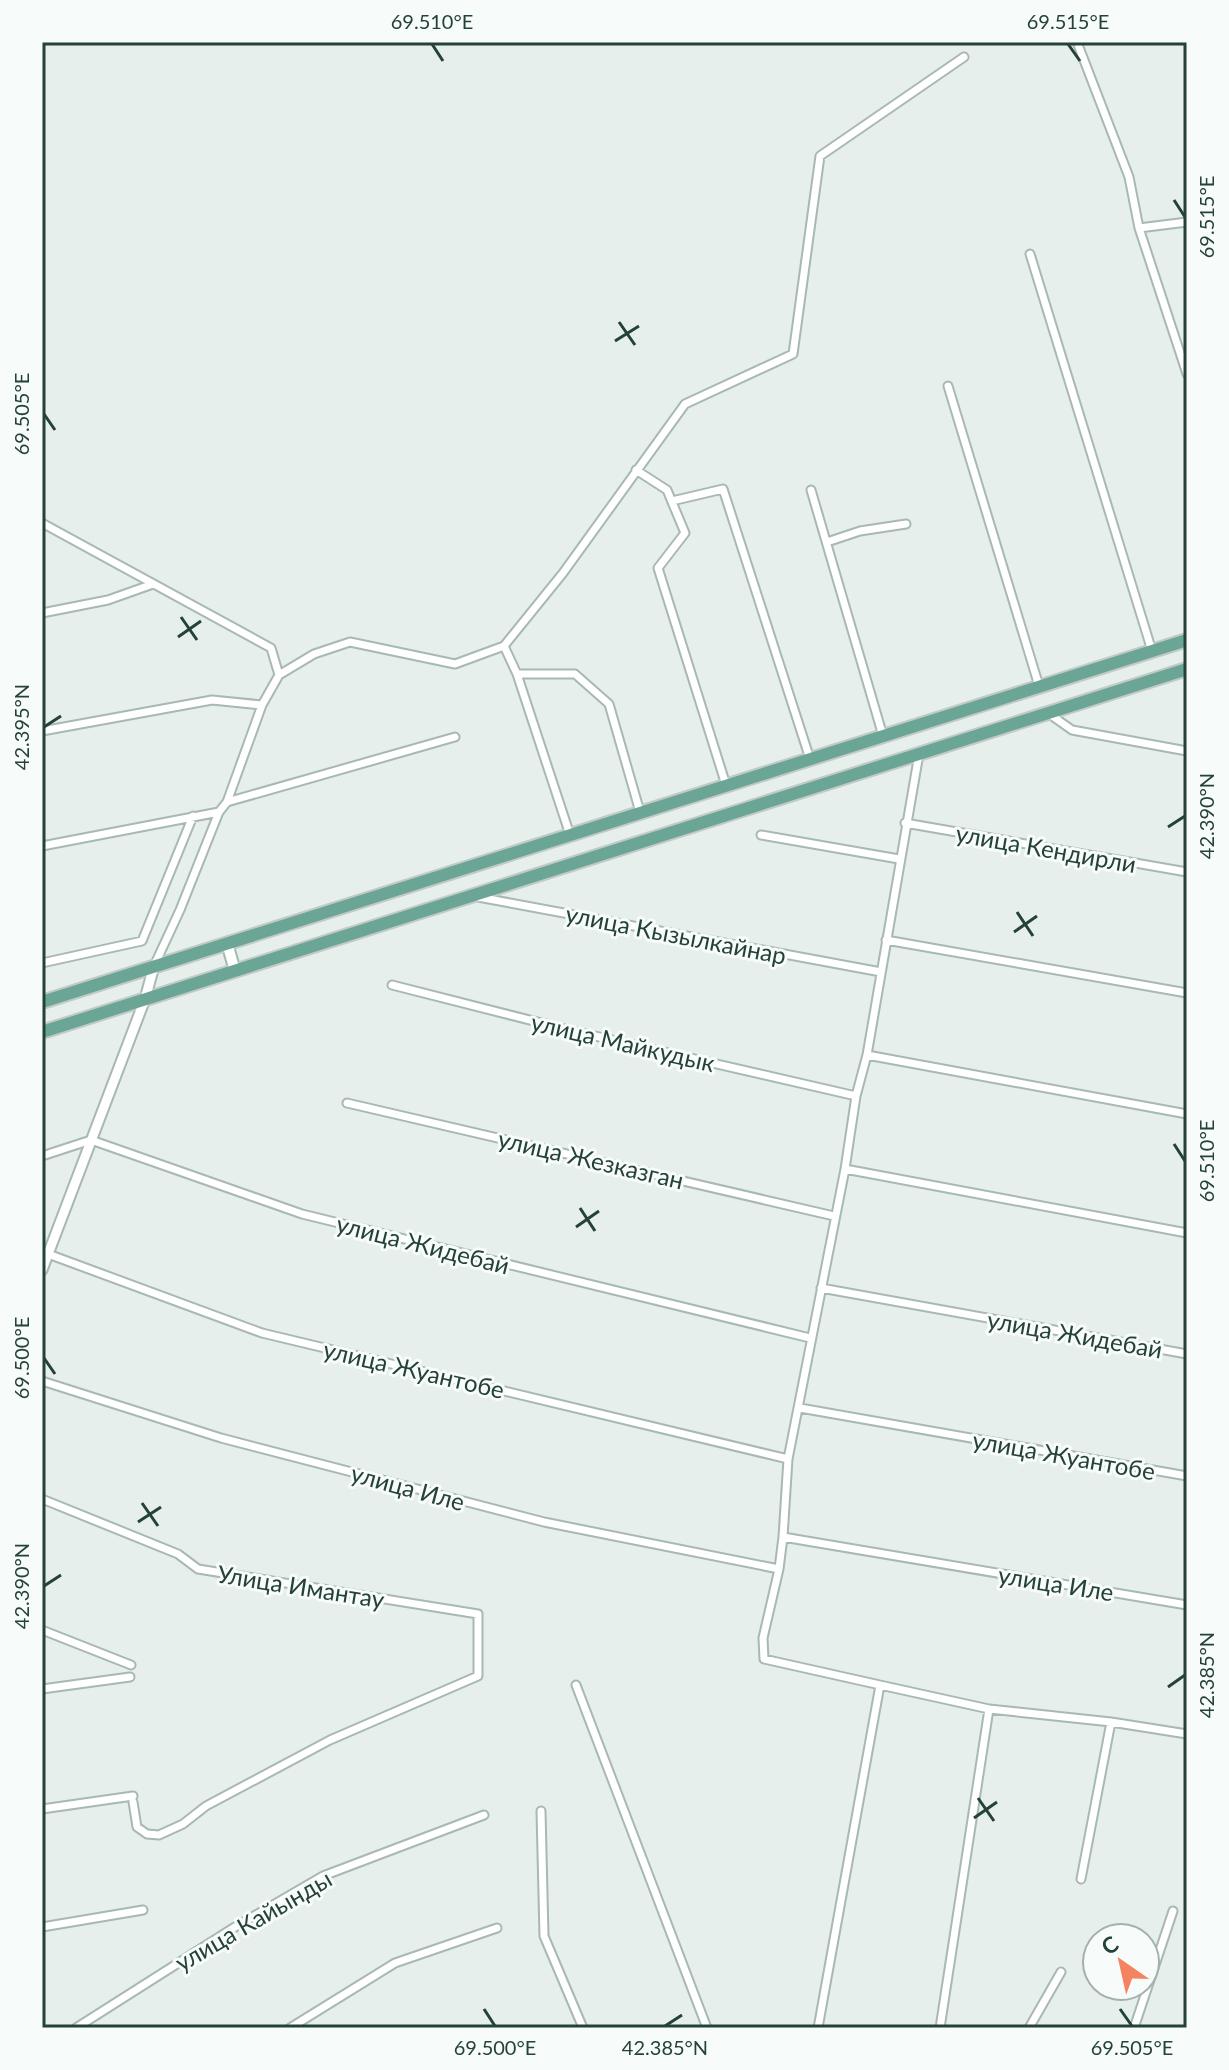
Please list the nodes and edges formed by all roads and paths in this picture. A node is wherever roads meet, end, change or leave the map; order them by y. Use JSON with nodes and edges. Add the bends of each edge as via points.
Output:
{"nodes":[{"id":1,"x":1077,"y":42,"type":"edge"},
{"id":2,"x":964,"y":57,"type":"dead end"},
{"id":3,"x":1187,"y":222,"type":"edge"},
{"id":4,"x":1139,"y":228,"type":"junction"},
{"id":5,"x":1030,"y":254,"type":"dead end"},
{"id":6,"x":1187,"y":374,"type":"edge"},
{"id":7,"x":948,"y":386,"type":"dead end"},
{"id":8,"x":636,"y":470,"type":"junction"},
{"id":9,"x":811,"y":490,"type":"dead end"},
{"id":10,"x":672,"y":501,"type":"junction"},
{"id":11,"x":42,"y":523,"type":"edge"},
{"id":12,"x":906,"y":524,"type":"dead end"},
{"id":13,"x":827,"y":542,"type":"junction"},
{"id":14,"x":153,"y":584,"type":"junction"},
{"id":15,"x":42,"y":613,"type":"edge"},
{"id":16,"x":1187,"y":640,"type":"edge"},
{"id":17,"x":504,"y":646,"type":"junction"},
{"id":18,"x":1152,"y":651,"type":"junction"},
{"id":19,"x":1187,"y":669,"type":"edge"},
{"id":20,"x":517,"y":674,"type":"junction"},
{"id":21,"x":279,"y":675,"type":"junction"},
{"id":22,"x":1039,"y":686,"type":"junction"},
{"id":23,"x":262,"y":705,"type":"junction"},
{"id":24,"x":1048,"y":713,"type":"junction"},
{"id":25,"x":42,"y":731,"type":"edge"},
{"id":26,"x":883,"y":736,"type":"junction"},
{"id":27,"x":455,"y":737,"type":"dead end"},
{"id":28,"x":1187,"y":751,"type":"edge"},
{"id":29,"x":919,"y":754,"type":"junction"},
{"id":30,"x":810,"y":759,"type":"junction"},
{"id":31,"x":726,"y":785,"type":"junction"},
{"id":32,"x":227,"y":802,"type":"junction"},
{"id":33,"x":219,"y":812,"type":"junction"},
{"id":34,"x":640,"y":812,"type":"junction"},
{"id":35,"x":193,"y":816,"type":"junction"},
{"id":36,"x":906,"y":824,"type":"junction"},
{"id":37,"x":570,"y":835,"type":"junction"},
{"id":38,"x":761,"y":835,"type":"dead end"},
{"id":39,"x":42,"y":846,"type":"edge"},
{"id":40,"x":899,"y":859,"type":"junction"},
{"id":41,"x":1187,"y":872,"type":"edge"},
{"id":42,"x":472,"y":896,"type":"junction"},
{"id":43,"x":886,"y":940,"type":"junction"},
{"id":44,"x":227,"y":943,"type":"junction"},
{"id":45,"x":42,"y":963,"type":"edge"},
{"id":46,"x":154,"y":966,"type":"junction"},
{"id":47,"x":235,"y":971,"type":"junction"},
{"id":48,"x":881,"y":972,"type":"junction"},
{"id":49,"x":392,"y":985,"type":"dead end"},
{"id":50,"x":1187,"y":993,"type":"edge"},
{"id":51,"x":145,"y":999,"type":"junction"},
{"id":52,"x":42,"y":1002,"type":"edge"},
{"id":53,"x":42,"y":1032,"type":"edge"},
{"id":54,"x":867,"y":1055,"type":"junction"},
{"id":55,"x":856,"y":1096,"type":"junction"},
{"id":56,"x":347,"y":1103,"type":"dead end"},
{"id":57,"x":1187,"y":1114,"type":"edge"},
{"id":58,"x":91,"y":1140,"type":"junction"},
{"id":59,"x":42,"y":1156,"type":"edge"},
{"id":60,"x":845,"y":1169,"type":"junction"},
{"id":61,"x":834,"y":1216,"type":"junction"},
{"id":62,"x":1187,"y":1233,"type":"edge"},
{"id":63,"x":48,"y":1254,"type":"junction"},
{"id":64,"x":42,"y":1270,"type":"edge"},
{"id":65,"x":821,"y":1288,"type":"junction"},
{"id":66,"x":810,"y":1338,"type":"junction"},
{"id":67,"x":1187,"y":1354,"type":"edge"},
{"id":68,"x":42,"y":1381,"type":"edge"},
{"id":69,"x":800,"y":1408,"type":"junction"},
{"id":70,"x":788,"y":1459,"type":"junction"},
{"id":71,"x":1187,"y":1476,"type":"edge"},
{"id":72,"x":42,"y":1499,"type":"edge"},
{"id":73,"x":783,"y":1537,"type":"junction"},
{"id":74,"x":779,"y":1569,"type":"junction"},
{"id":75,"x":1187,"y":1605,"type":"edge"},
{"id":76,"x":42,"y":1630,"type":"edge"},
{"id":77,"x":131,"y":1665,"type":"dead end"},
{"id":78,"x":130,"y":1677,"type":"dead end"},
{"id":79,"x":576,"y":1685,"type":"dead end"},
{"id":80,"x":880,"y":1685,"type":"junction"},
{"id":81,"x":42,"y":1689,"type":"edge"},
{"id":82,"x":989,"y":1709,"type":"junction"},
{"id":83,"x":1111,"y":1722,"type":"junction"},
{"id":84,"x":1187,"y":1734,"type":"edge"},
{"id":85,"x":42,"y":1809,"type":"edge"},
{"id":86,"x":541,"y":1811,"type":"dead end"},
{"id":87,"x":484,"y":1815,"type":"dead end"},
{"id":88,"x":1081,"y":1879,"type":"dead end"},
{"id":89,"x":143,"y":1910,"type":"dead end"},
{"id":90,"x":1173,"y":1911,"type":"dead end"},
{"id":91,"x":42,"y":1927,"type":"edge"},
{"id":92,"x":497,"y":1928,"type":"dead end"},
{"id":93,"x":1061,"y":1972,"type":"dead end"},
{"id":94,"x":76,"y":2028,"type":"edge"},
{"id":95,"x":290,"y":2028,"type":"edge"},
{"id":96,"x":583,"y":2028,"type":"edge"},
{"id":97,"x":707,"y":2028,"type":"edge"},
{"id":98,"x":818,"y":2028,"type":"edge"},
{"id":99,"x":940,"y":2028,"type":"edge"},
{"id":100,"x":1029,"y":2028,"type":"edge"},
{"id":101,"x":1134,"y":2028,"type":"edge"}],
"edges":[{"from":1,"to":4,"type":"street","via":[[1129,177]]},
{"from":2,"to":8,"type":"street","via":[[820,156],[793,354],[685,404]]},
{"from":3,"to":4,"type":"street"},
{"from":4,"to":6,"type":"street"},
{"from":5,"to":18,"type":"street"},
{"from":7,"to":22,"type":"street"},
{"from":8,"to":10,"type":"street","via":[[667,490]]},
{"from":8,"to":17,"type":"street"},
{"from":9,"to":13,"type":"street"},
{"from":10,"to":30,"type":"street","via":[[723,489]]},
{"from":10,"to":31,"type":"street","via":[[685,533],[658,568]]},
{"from":11,"to":14,"type":"street"},
{"from":12,"to":13,"type":"street"},
{"from":13,"to":26,"type":"street"},
{"from":14,"to":15,"type":"street","via":[[108,600]]},
{"from":14,"to":21,"type":"street","via":[[271,648]]},
{"from":16,"to":18,"type":"main road"},
{"from":17,"to":20,"type":"street"},
{"from":17,"to":21,"type":"street","via":[[455,664],[350,642],[314,654]]},
{"from":18,"to":22,"type":"main road"},
{"from":19,"to":24,"type":"main road"},
{"from":20,"to":34,"type":"street","via":[[575,674],[609,704]]},
{"from":20,"to":37,"type":"street"},
{"from":21,"to":23,"type":"street"},
{"from":22,"to":26,"type":"main road"},
{"from":23,"to":25,"type":"street","via":[[212,700]]},
{"from":23,"to":32,"type":"street"},
{"from":24,"to":28,"type":"street","via":[[1072,730]]},
{"from":24,"to":29,"type":"main road"},
{"from":26,"to":30,"type":"main road"},
{"from":27,"to":32,"type":"street"},
{"from":29,"to":36,"type":"street"},
{"from":29,"to":42,"type":"main road"},
{"from":30,"to":31,"type":"main road"},
{"from":31,"to":34,"type":"main road"},
{"from":32,"to":33,"type":"street"},
{"from":33,"to":35,"type":"street"},
{"from":33,"to":46,"type":"street"},
{"from":34,"to":37,"type":"main road"},
{"from":35,"to":39,"type":"street"},
{"from":35,"to":45,"type":"street","via":[[142,941]]},
{"from":36,"to":40,"type":"street"},
{"from":36,"to":41,"type":"street","name":"улица Кендирли"},
{"from":37,"to":44,"type":"main road"},
{"from":38,"to":40,"type":"street"},
{"from":40,"to":43,"type":"street"},
{"from":42,"to":47,"type":"main road"},
{"from":42,"to":48,"type":"street","name":"улица Кызылкайнар"},
{"from":43,"to":48,"type":"street"},
{"from":43,"to":50,"type":"street"},
{"from":44,"to":46,"type":"main road"},
{"from":44,"to":47,"type":"main road"},
{"from":46,"to":51,"type":"street"},
{"from":46,"to":52,"type":"main road"},
{"from":47,"to":51,"type":"main road"},
{"from":48,"to":54,"type":"street"},
{"from":49,"to":55,"type":"street","name":"улица Майкудык"},
{"from":51,"to":53,"type":"main road"},
{"from":51,"to":58,"type":"street"},
{"from":54,"to":55,"type":"street"},
{"from":54,"to":57,"type":"street"},
{"from":55,"to":60,"type":"street"},
{"from":56,"to":61,"type":"street","name":"улица Жезказган"},
{"from":58,"to":59,"type":"street"},
{"from":58,"to":63,"type":"street"},
{"from":58,"to":66,"type":"street","name":"улица Жидебай","via":[[302,1214]]},
{"from":60,"to":61,"type":"street"},
{"from":60,"to":62,"type":"street"},
{"from":61,"to":65,"type":"street"},
{"from":63,"to":64,"type":"street"},
{"from":63,"to":70,"type":"street","name":"улица Жуантобе","via":[[262,1333]]},
{"from":65,"to":66,"type":"street"},
{"from":65,"to":67,"type":"street","name":"улица Жидебай"},
{"from":66,"to":69,"type":"street"},
{"from":68,"to":74,"type":"street","name":"улица Иле","via":[[221,1438],[544,1522]]},
{"from":69,"to":70,"type":"street"},
{"from":69,"to":71,"type":"street","name":"улица Жуантобе"},
{"from":70,"to":73,"type":"street"},
{"from":72,"to":85,"type":"street","name":"Улица Имантау","via":[[178,1554],[198,1569],[478,1614],[478,1676],[330,1740],[159,1835],[137,1827],[133,1799]]},
{"from":73,"to":74,"type":"street"},
{"from":73,"to":75,"type":"street","name":"улица Иле"},
{"from":74,"to":80,"type":"street","via":[[763,1638],[764,1659]]},
{"from":76,"to":77,"type":"street"},
{"from":78,"to":81,"type":"street"},
{"from":79,"to":97,"type":"street"},
{"from":80,"to":82,"type":"street"},
{"from":80,"to":98,"type":"street"},
{"from":82,"to":83,"type":"street"},
{"from":82,"to":99,"type":"street"},
{"from":83,"to":84,"type":"street"},
{"from":83,"to":88,"type":"street"},
{"from":86,"to":96,"type":"street","via":[[544,1936]]},
{"from":87,"to":94,"type":"street","name":"улица Кайынды","via":[[323,1876]]},
{"from":89,"to":91,"type":"street"},
{"from":90,"to":101,"type":"street"},
{"from":92,"to":95,"type":"street","via":[[395,1963]]},
{"from":93,"to":100,"type":"street"}]}
